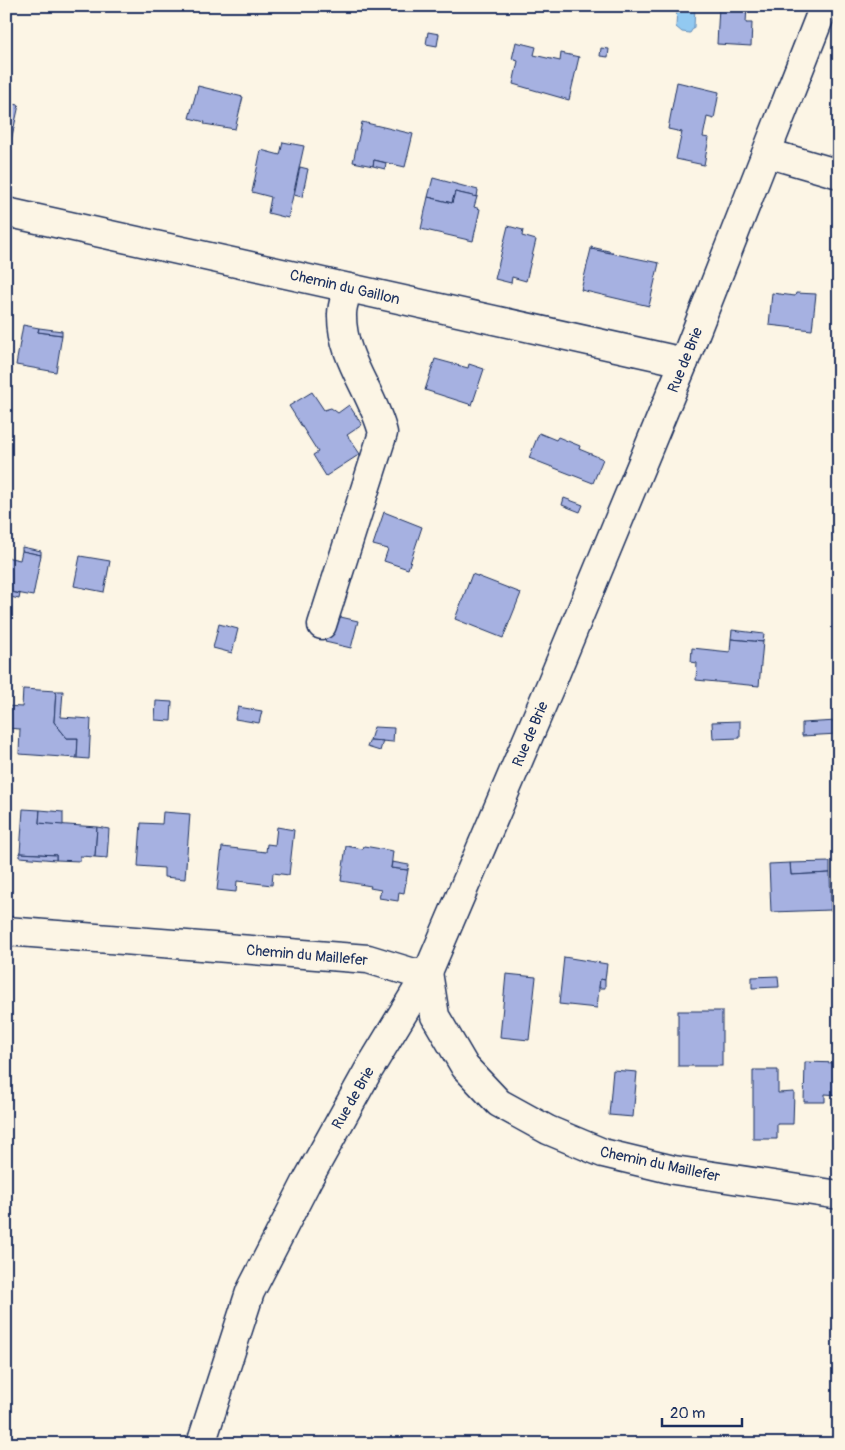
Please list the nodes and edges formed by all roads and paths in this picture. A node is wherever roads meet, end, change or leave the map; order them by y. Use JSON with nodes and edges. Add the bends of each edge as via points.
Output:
{"nodes":[{"id":1,"x":824,"y":6,"type":"edge"},
{"id":2,"x":767,"y":153,"type":"junction"},
{"id":3,"x":839,"y":174,"type":"edge"},
{"id":4,"x":6,"y":212,"type":"edge"},
{"id":5,"x":348,"y":288,"type":"junction"},
{"id":6,"x":684,"y":362,"type":"junction"},
{"id":7,"x":322,"y":625,"type":"dead end"},
{"id":8,"x":6,"y":931,"type":"edge"},
{"id":9,"x":428,"y":972,"type":"junction"},
{"id":10,"x":839,"y":1195,"type":"edge"},
{"id":11,"x":201,"y":1444,"type":"edge"}],
"edges":[{"from":1,"to":2,"type":"street","name":"Rue de Brie"},
{"from":2,"to":3,"type":"street"},
{"from":2,"to":6,"type":"street","name":"Rue de Brie"},
{"from":4,"to":5,"type":"street","name":"Chemin du Gaillon"},
{"from":5,"to":6,"type":"street","name":"Chemin du Gaillon"},
{"from":5,"to":7,"type":"street","via":[[342,314],[348,353],[379,414],[383,433]]},
{"from":6,"to":9,"type":"street","name":"Rue de Brie","via":[[552,684]]},
{"from":8,"to":9,"type":"street","name":"Chemin du Maillefer","via":[[368,959],[414,973]]},
{"from":9,"to":10,"type":"street","name":"Chemin du Maillefer","via":[[435,1016],[464,1067],[498,1104],[603,1153],[674,1170]]},
{"from":9,"to":11,"type":"street","name":"Rue de Brie","via":[[308,1178],[250,1292]]}]}
